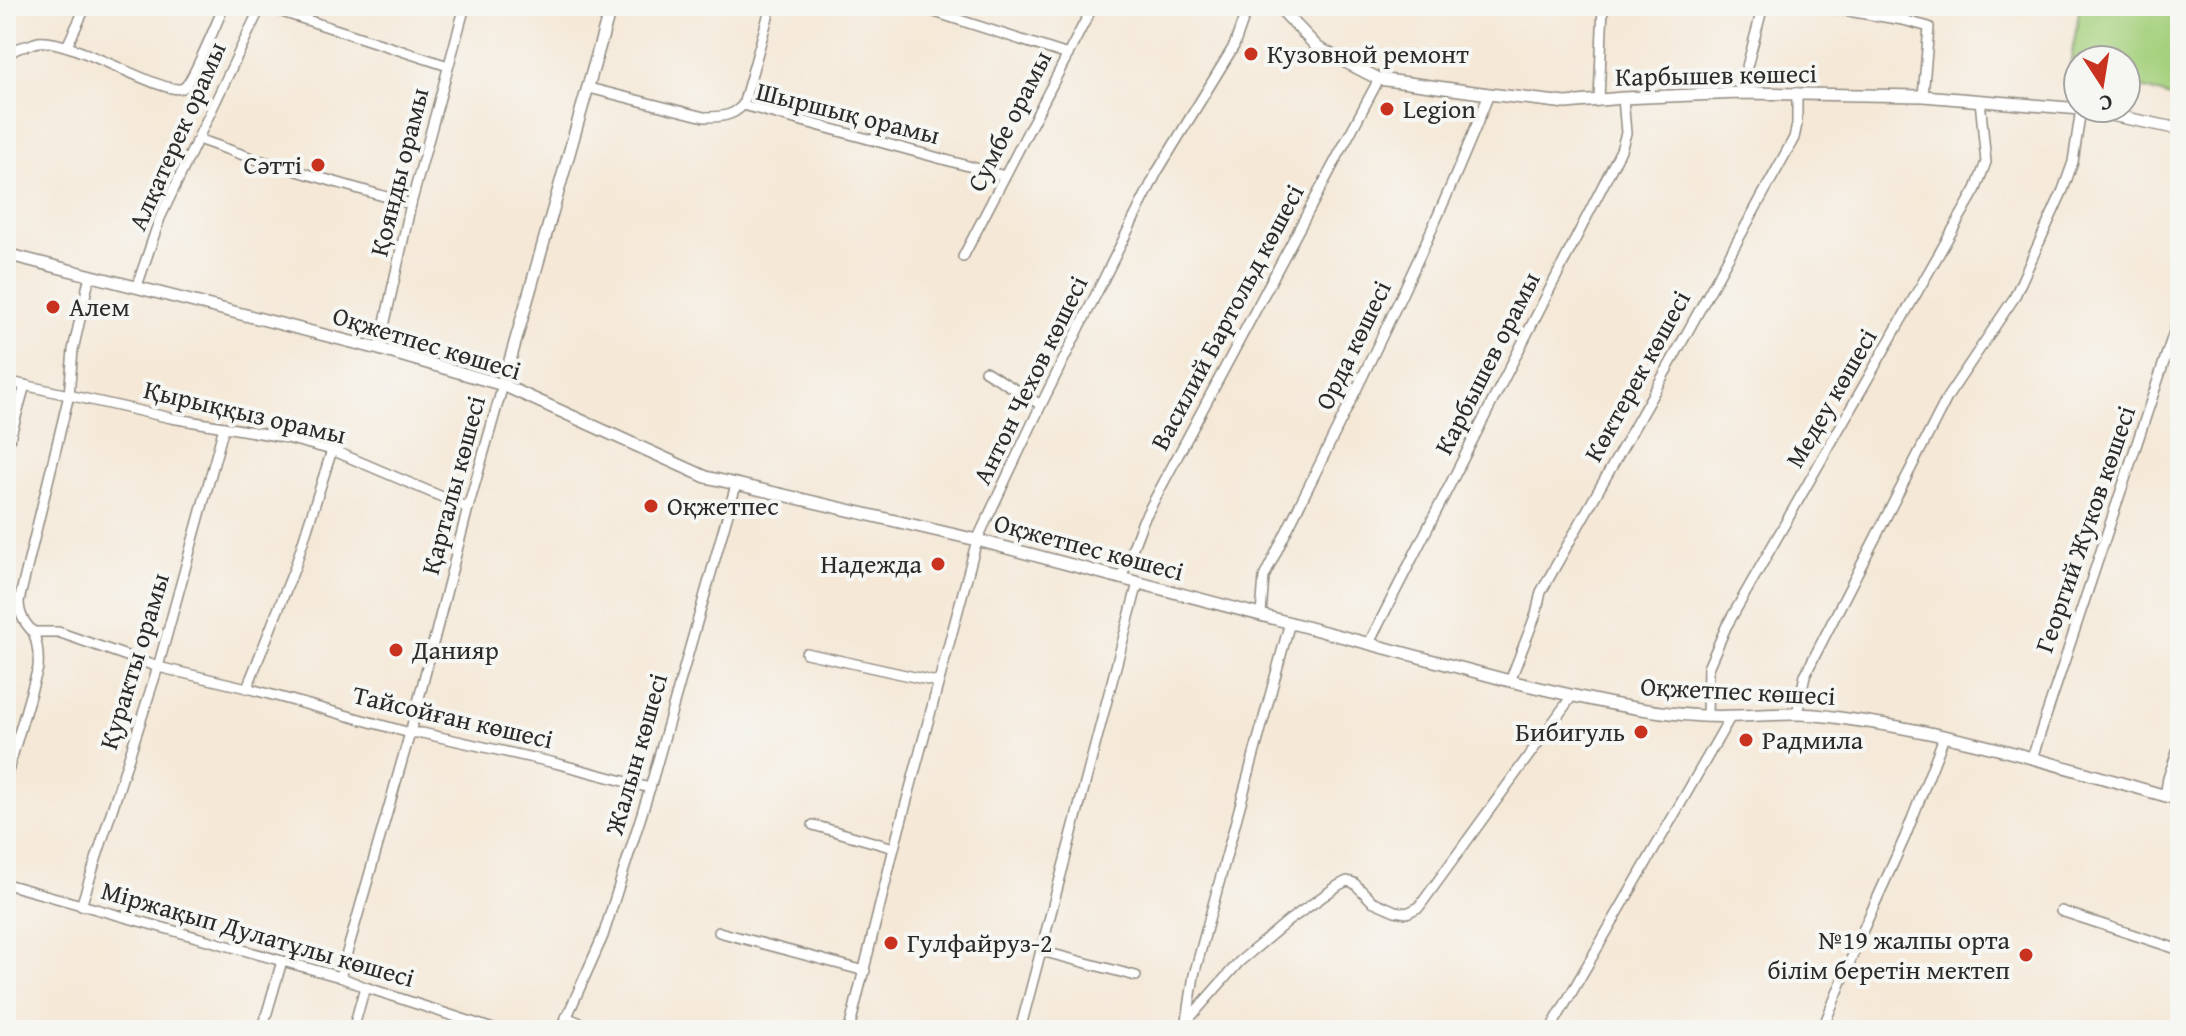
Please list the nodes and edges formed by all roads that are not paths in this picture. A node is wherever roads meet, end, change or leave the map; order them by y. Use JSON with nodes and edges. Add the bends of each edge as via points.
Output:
{"nodes":[{"id":1,"x":86,"y":6,"type":"edge"},
{"id":2,"x":224,"y":6,"type":"edge"},
{"id":3,"x":262,"y":6,"type":"edge"},
{"id":4,"x":465,"y":6,"type":"edge"},
{"id":5,"x":611,"y":6,"type":"edge"},
{"id":6,"x":771,"y":6,"type":"edge"},
{"id":7,"x":916,"y":6,"type":"edge"},
{"id":8,"x":1093,"y":6,"type":"edge"},
{"id":9,"x":1248,"y":6,"type":"edge"},
{"id":10,"x":1278,"y":6,"type":"edge"},
{"id":11,"x":1603,"y":6,"type":"edge"},
{"id":12,"x":1763,"y":6,"type":"edge"},
{"id":13,"x":1817,"y":6,"type":"edge"},
{"id":14,"x":1907,"y":6,"type":"edge"},
{"id":15,"x":1903,"y":20,"type":"junction"},
{"id":16,"x":67,"y":46,"type":"junction"},
{"id":17,"x":1068,"y":55,"type":"junction"},
{"id":18,"x":6,"y":58,"type":"edge"},
{"id":19,"x":448,"y":66,"type":"junction"},
{"id":20,"x":1379,"y":79,"type":"junction"},
{"id":21,"x":589,"y":88,"type":"junction"},
{"id":22,"x":1740,"y":93,"type":"junction"},
{"id":23,"x":1797,"y":93,"type":"junction"},
{"id":24,"x":1489,"y":94,"type":"junction"},
{"id":25,"x":1923,"y":96,"type":"junction"},
{"id":26,"x":1623,"y":98,"type":"junction"},
{"id":27,"x":1599,"y":100,"type":"junction"},
{"id":28,"x":1980,"y":100,"type":"junction"},
{"id":29,"x":743,"y":105,"type":"junction"},
{"id":30,"x":2062,"y":107,"type":"edge"},
{"id":31,"x":2142,"y":121,"type":"edge"},
{"id":32,"x":2079,"y":124,"type":"edge"},
{"id":33,"x":2180,"y":129,"type":"edge"},
{"id":34,"x":198,"y":139,"type":"junction"},
{"id":35,"x":1005,"y":176,"type":"junction"},
{"id":36,"x":411,"y":204,"type":"junction"},
{"id":37,"x":6,"y":254,"type":"edge"},
{"id":38,"x":963,"y":257,"type":"dead end"},
{"id":39,"x":90,"y":275,"type":"junction"},
{"id":40,"x":137,"y":286,"type":"junction"},
{"id":41,"x":2180,"y":317,"type":"edge"},
{"id":42,"x":379,"y":349,"type":"junction"},
{"id":43,"x":985,"y":371,"type":"dead end"},
{"id":44,"x":6,"y":381,"type":"edge"},
{"id":45,"x":25,"y":385,"type":"junction"},
{"id":46,"x":503,"y":385,"type":"junction"},
{"id":47,"x":69,"y":395,"type":"junction"},
{"id":48,"x":1041,"y":405,"type":"junction"},
{"id":49,"x":224,"y":427,"type":"junction"},
{"id":50,"x":332,"y":450,"type":"junction"},
{"id":51,"x":6,"y":452,"type":"edge"},
{"id":52,"x":736,"y":485,"type":"junction"},
{"id":53,"x":468,"y":508,"type":"junction"},
{"id":54,"x":977,"y":540,"type":"junction"},
{"id":55,"x":1121,"y":579,"type":"junction"},
{"id":56,"x":1138,"y":583,"type":"junction"},
{"id":57,"x":1261,"y":614,"type":"junction"},
{"id":58,"x":1290,"y":622,"type":"junction"},
{"id":59,"x":33,"y":632,"type":"junction"},
{"id":60,"x":1369,"y":643,"type":"junction"},
{"id":61,"x":806,"y":653,"type":"dead end"},
{"id":62,"x":158,"y":667,"type":"junction"},
{"id":63,"x":1510,"y":681,"type":"junction"},
{"id":64,"x":937,"y":682,"type":"junction"},
{"id":65,"x":247,"y":688,"type":"junction"},
{"id":66,"x":1572,"y":696,"type":"junction"},
{"id":67,"x":1797,"y":714,"type":"junction"},
{"id":68,"x":1731,"y":716,"type":"junction"},
{"id":69,"x":1707,"y":717,"type":"junction"},
{"id":70,"x":410,"y":733,"type":"junction"},
{"id":71,"x":1944,"y":737,"type":"junction"},
{"id":72,"x":2180,"y":744,"type":"edge"},
{"id":73,"x":2032,"y":758,"type":"junction"},
{"id":74,"x":6,"y":778,"type":"edge"},
{"id":75,"x":650,"y":788,"type":"junction"},
{"id":76,"x":2165,"y":796,"type":"junction"},
{"id":77,"x":2180,"y":800,"type":"edge"},
{"id":78,"x":813,"y":825,"type":"dead end"},
{"id":79,"x":894,"y":848,"type":"junction"},
{"id":80,"x":6,"y":884,"type":"edge"},
{"id":81,"x":81,"y":906,"type":"junction"},
{"id":82,"x":2061,"y":911,"type":"dead end"},
{"id":83,"x":719,"y":932,"type":"dead end"},
{"id":84,"x":2180,"y":950,"type":"edge"},
{"id":85,"x":1041,"y":951,"type":"junction"},
{"id":86,"x":282,"y":961,"type":"junction"},
{"id":87,"x":865,"y":971,"type":"junction"},
{"id":88,"x":1136,"y":976,"type":"dead end"},
{"id":89,"x":340,"y":977,"type":"junction"},
{"id":90,"x":365,"y":987,"type":"junction"},
{"id":91,"x":566,"y":1017,"type":"junction"},
{"id":92,"x":1185,"y":1026,"type":"edge"},
{"id":93,"x":262,"y":1030,"type":"edge"},
{"id":94,"x":353,"y":1030,"type":"edge"},
{"id":95,"x":496,"y":1030,"type":"edge"},
{"id":96,"x":561,"y":1030,"type":"edge"},
{"id":97,"x":597,"y":1030,"type":"edge"},
{"id":98,"x":849,"y":1030,"type":"edge"},
{"id":99,"x":1020,"y":1030,"type":"edge"},
{"id":100,"x":1550,"y":1030,"type":"edge"},
{"id":101,"x":1822,"y":1030,"type":"edge"}],
"edges":[{"from":1,"to":16,"type":"street"},
{"from":2,"to":16,"type":"street","via":[[180,90]]},
{"from":3,"to":19,"type":"street"},
{"from":3,"to":34,"type":"street","name":"Алқатерек орамы"},
{"from":4,"to":19,"type":"street","name":"Қоянды орамы"},
{"from":5,"to":21,"type":"street","name":"Қарталы көшесі"},
{"from":6,"to":29,"type":"street"},
{"from":7,"to":17,"type":"street"},
{"from":8,"to":17,"type":"street","name":"Сумбе орамы"},
{"from":9,"to":48,"type":"street","name":"Антон Чехов көшесі","via":[[1234,46],[1157,172]]},
{"from":10,"to":20,"type":"street","name":"Карбышев көшесі","via":[[1318,48]]},
{"from":11,"to":27,"type":"street"},
{"from":12,"to":22,"type":"street"},
{"from":13,"to":15,"type":"street"},
{"from":14,"to":15,"type":"street"},
{"from":15,"to":25,"type":"street","via":[[1929,27]]},
{"from":16,"to":18,"type":"street","via":[[39,41]]},
{"from":17,"to":35,"type":"street","name":"Сумбе орамы"},
{"from":19,"to":36,"type":"street","name":"Қоянды орамы"},
{"from":20,"to":24,"type":"street","name":"Карбышев көшесі"},
{"from":20,"to":55,"type":"street","name":"Василий Бартольд көшесі","via":[[1143,521]]},
{"from":21,"to":29,"type":"street","name":"Шыршық орамы","via":[[704,117],[724,117]]},
{"from":21,"to":46,"type":"street","name":"Қарталы көшесі"},
{"from":22,"to":23,"type":"street","name":"Карбышев көшесі"},
{"from":22,"to":26,"type":"street","name":"Карбышев көшесі"},
{"from":23,"to":25,"type":"street","name":"Карбышев көшесі"},
{"from":23,"to":63,"type":"street","name":"Көктерек көшесі","via":[[1794,138],[1541,592]]},
{"from":24,"to":27,"type":"street","name":"Карбышев көшесі","via":[[1566,103]]},
{"from":24,"to":57,"type":"street","name":"Орда көшесі","via":[[1391,319],[1264,577]]},
{"from":25,"to":28,"type":"street","name":"Карбышев көшесі"},
{"from":26,"to":27,"type":"street","name":"Карбышев көшесі"},
{"from":26,"to":60,"type":"street","name":"Карбышев орамы","via":[[1626,133],[1621,150]]},
{"from":28,"to":30,"type":"street","name":"Карбышев көшесі"},
{"from":28,"to":69,"type":"street","name":"Медеу көшесі","via":[[1986,162],[1976,189],[1726,627],[1708,668]]},
{"from":29,"to":35,"type":"street","name":"Шыршық орамы"},
{"from":31,"to":33,"type":"street","name":"Карбышев көшесі"},
{"from":32,"to":67,"type":"street","via":[[2063,190],[2014,298],[1948,396],[1805,675]]},
{"from":34,"to":36,"type":"street"},
{"from":34,"to":40,"type":"street","name":"Алқатерек орамы","via":[[160,218]]},
{"from":35,"to":38,"type":"street","name":"Сумбе орамы"},
{"from":36,"to":42,"type":"street","name":"Қоянды орамы"},
{"from":37,"to":39,"type":"street","name":"Оқжетпес көшесі"},
{"from":39,"to":40,"type":"street","name":"Оқжетпес көшесі"},
{"from":39,"to":47,"type":"street"},
{"from":40,"to":42,"type":"street","name":"Оқжетпес көшесі"},
{"from":41,"to":73,"type":"street","name":"Георгий Жуков көшесі"},
{"from":42,"to":46,"type":"street","name":"Оқжетпес көшесі"},
{"from":43,"to":48,"type":"street"},
{"from":44,"to":45,"type":"street","name":"Қырыққыз орамы"},
{"from":45,"to":47,"type":"street","name":"Қырыққыз орамы"},
{"from":45,"to":51,"type":"street"},
{"from":46,"to":52,"type":"street","name":"Оқжетпес көшесі","via":[[682,468]]},
{"from":46,"to":53,"type":"street","name":"Қарталы көшесі"},
{"from":47,"to":49,"type":"street","name":"Қырыққыз орамы"},
{"from":47,"to":59,"type":"street","via":[[19,601],[23,620]]},
{"from":48,"to":54,"type":"street","name":"Антон Чехов көшесі"},
{"from":49,"to":50,"type":"street","name":"Қырыққыз орамы"},
{"from":49,"to":62,"type":"street","name":"Қуракты орамы"},
{"from":50,"to":53,"type":"street","name":"Қырыққыз орамы"},
{"from":50,"to":65,"type":"street","via":[[295,567]]},
{"from":52,"to":54,"type":"street","name":"Оқжетпес көшесі"},
{"from":52,"to":75,"type":"street","name":"Жалын көшесі"},
{"from":53,"to":70,"type":"street","name":"Қарталы көшесі"},
{"from":54,"to":55,"type":"street","name":"Оқжетпес көшесі"},
{"from":54,"to":64,"type":"street","name":"Антон Чехов көшесі"},
{"from":55,"to":56,"type":"street","name":"Оқжетпес көшесі"},
{"from":56,"to":57,"type":"street","name":"Оқжетпес көшесі"},
{"from":56,"to":85,"type":"street"},
{"from":57,"to":58,"type":"street","name":"Оқжетпес көшесі"},
{"from":58,"to":60,"type":"street","name":"Оқжетпес көшесі"},
{"from":58,"to":92,"type":"street","via":[[1194,975]]},
{"from":59,"to":62,"type":"street","name":"Тайсойған көшесі","via":[[58,632]]},
{"from":59,"to":74,"type":"street","via":[[38,668]]},
{"from":60,"to":63,"type":"street","name":"Оқжетпес көшесі"},
{"from":61,"to":64,"type":"street"},
{"from":62,"to":65,"type":"street","name":"Тайсойған көшесі"},
{"from":62,"to":81,"type":"street","name":"Қуракты орамы"},
{"from":63,"to":66,"type":"street","name":"Оқжетпес көшесі"},
{"from":64,"to":79,"type":"street","name":"Антон Чехов көшесі"},
{"from":65,"to":70,"type":"street","name":"Тайсойған көшесі"},
{"from":66,"to":69,"type":"street","name":"Оқжетпес көшесі"},
{"from":66,"to":92,"type":"street","via":[[1419,907],[1395,911],[1372,901],[1354,883],[1339,885],[1239,962]]},
{"from":67,"to":68,"type":"street","name":"Оқжетпес көшесі"},
{"from":67,"to":71,"type":"street","name":"Оқжетпес көшесі"},
{"from":68,"to":69,"type":"street","name":"Оқжетпес көшесі"},
{"from":68,"to":100,"type":"street"},
{"from":70,"to":75,"type":"street","name":"Тайсойған көшесі"},
{"from":70,"to":89,"type":"street","name":"Қарталы көшесі"},
{"from":71,"to":73,"type":"street","name":"Оқжетпес көшесі"},
{"from":71,"to":101,"type":"street"},
{"from":72,"to":76,"type":"street"},
{"from":73,"to":76,"type":"street","name":"Оқжетпес көшесі"},
{"from":75,"to":91,"type":"street","name":"Жалын көшесі","via":[[603,936]]},
{"from":76,"to":77,"type":"street","name":"Оқжетпес көшесі"},
{"from":78,"to":79,"type":"street"},
{"from":79,"to":87,"type":"street","name":"Антон Чехов көшесі"},
{"from":80,"to":81,"type":"street","name":"Міржақып Дулатұлы көшесі"},
{"from":81,"to":86,"type":"street","name":"Міржақып Дулатұлы көшесі"},
{"from":82,"to":84,"type":"street"},
{"from":83,"to":87,"type":"street"},
{"from":85,"to":88,"type":"street"},
{"from":85,"to":99,"type":"street"},
{"from":86,"to":89,"type":"street","name":"Міржақып Дулатұлы көшесі"},
{"from":86,"to":93,"type":"street"},
{"from":87,"to":98,"type":"street","name":"Антон Чехов көшесі"},
{"from":89,"to":90,"type":"street","name":"Міржақып Дулатұлы көшесі"},
{"from":90,"to":94,"type":"street"},
{"from":90,"to":95,"type":"street","name":"Міржақып Дулатұлы көшесі"},
{"from":91,"to":96,"type":"street","name":"Жалын көшесі"},
{"from":91,"to":97,"type":"street"}]}
